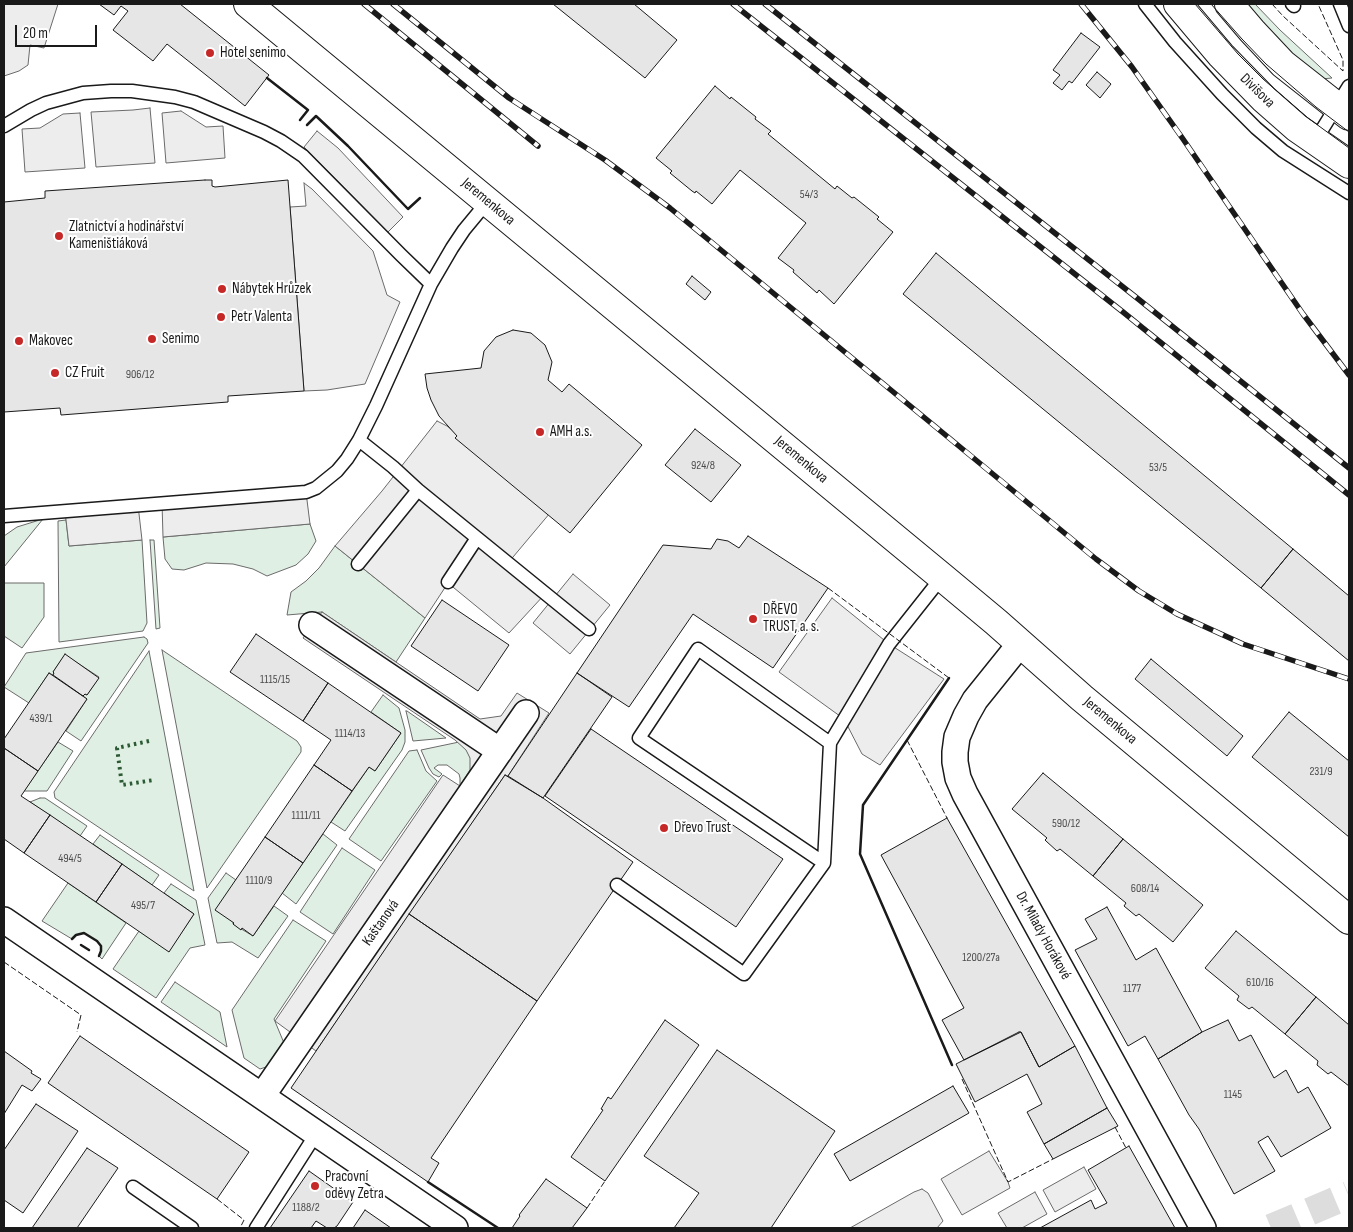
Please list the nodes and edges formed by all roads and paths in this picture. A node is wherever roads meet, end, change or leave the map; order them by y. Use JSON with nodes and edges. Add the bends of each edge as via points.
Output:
{"nodes":[{"id":1,"x":248,"y":4,"type":"edge"},
{"id":2,"x":1145,"y":4,"type":"edge"},
{"id":3,"x":1178,"y":4,"type":"edge"},
{"id":4,"x":1228,"y":4,"type":"edge"},
{"id":5,"x":1340,"y":4,"type":"edge"},
{"id":6,"x":1349,"y":26,"type":"edge"},
{"id":7,"x":1345,"y":103,"type":"edge"},
{"id":8,"x":4,"y":126,"type":"edge"},
{"id":9,"x":1315,"y":141,"type":"junction"},
{"id":10,"x":1349,"y":164,"type":"edge"},
{"id":11,"x":1349,"y":192,"type":"edge"},
{"id":12,"x":488,"y":201,"type":"junction"},
{"id":13,"x":431,"y":284,"type":"junction"},
{"id":14,"x":359,"y":440,"type":"junction"},
{"id":15,"x":418,"y":490,"type":"junction"},
{"id":16,"x":4,"y":516,"type":"edge"},
{"id":17,"x":478,"y":538,"type":"junction"},
{"id":18,"x":358,"y":564,"type":"dead end"},
{"id":19,"x":942,"y":577,"type":"junction"},
{"id":20,"x":448,"y":582,"type":"dead end"},
{"id":21,"x":312,"y":625,"type":"dead end"},
{"id":22,"x":589,"y":629,"type":"dead end"},
{"id":23,"x":1020,"y":644,"type":"junction"},
{"id":24,"x":526,"y":713,"type":"dead end"},
{"id":25,"x":830,"y":744,"type":"junction"},
{"id":26,"x":500,"y":750,"type":"junction"},
{"id":27,"x":824,"y":863,"type":"junction"},
{"id":28,"x":617,"y":885,"type":"dead end"},
{"id":29,"x":4,"y":920,"type":"edge"},
{"id":30,"x":1349,"y":920,"type":"edge"},
{"id":31,"x":262,"y":1096,"type":"junction"},
{"id":32,"x":316,"y":1134,"type":"junction"},
{"id":33,"x":134,"y":1187,"type":"dead end"},
{"id":34,"x":192,"y":1228,"type":"edge"},
{"id":35,"x":256,"y":1228,"type":"edge"},
{"id":36,"x":455,"y":1228,"type":"edge"},
{"id":37,"x":1203,"y":1228,"type":"edge"}],
"edges":[{"from":1,"to":12,"type":"street","name":"Jeremenkova"},
{"from":2,"to":11,"type":"lane","via":[[1175,42],[1256,128],[1283,150]]},
{"from":3,"to":9,"type":"street","name":"Divišova","via":[[1264,99]]},
{"from":4,"to":7,"type":"street","via":[[1283,64]]},
{"from":5,"to":6,"type":"lane"},
{"from":7,"to":9,"type":"lane"},
{"from":8,"to":13,"type":"lane","via":[[46,103],[83,94],[132,91],[194,102],[264,132],[303,156]]},
{"from":9,"to":10,"type":"street","name":"Divišova"},
{"from":12,"to":13,"type":"lane","via":[[464,230]]},
{"from":12,"to":19,"type":"street","name":"Jeremenkova"},
{"from":13,"to":14,"type":"lane"},
{"from":14,"to":15,"type":"lane"},
{"from":14,"to":16,"type":"lane","via":[[337,471],[306,492]]},
{"from":15,"to":17,"type":"lane"},
{"from":15,"to":18,"type":"lane"},
{"from":17,"to":20,"type":"lane"},
{"from":17,"to":22,"type":"lane"},
{"from":19,"to":23,"type":"street","name":"Jeremenkova"},
{"from":19,"to":25,"type":"lane","via":[[889,644]]},
{"from":21,"to":26,"type":"street"},
{"from":23,"to":30,"type":"street","name":"Jeremenkova"},
{"from":23,"to":37,"type":"street","name":"Dr. Milady Horákové","via":[[966,716],[955,752],[958,778]]},
{"from":24,"to":26,"type":"street","name":"Kaštanová"},
{"from":25,"to":27,"type":"lane"},
{"from":25,"to":27,"type":"lane","via":[[698,649],[638,738]]},
{"from":26,"to":31,"type":"street","name":"Kaštanová"},
{"from":27,"to":28,"type":"lane","via":[[744,974]]},
{"from":29,"to":31,"type":"street"},
{"from":31,"to":32,"type":"street"},
{"from":32,"to":35,"type":"lane"},
{"from":32,"to":36,"type":"street"},
{"from":33,"to":34,"type":"lane"}]}
